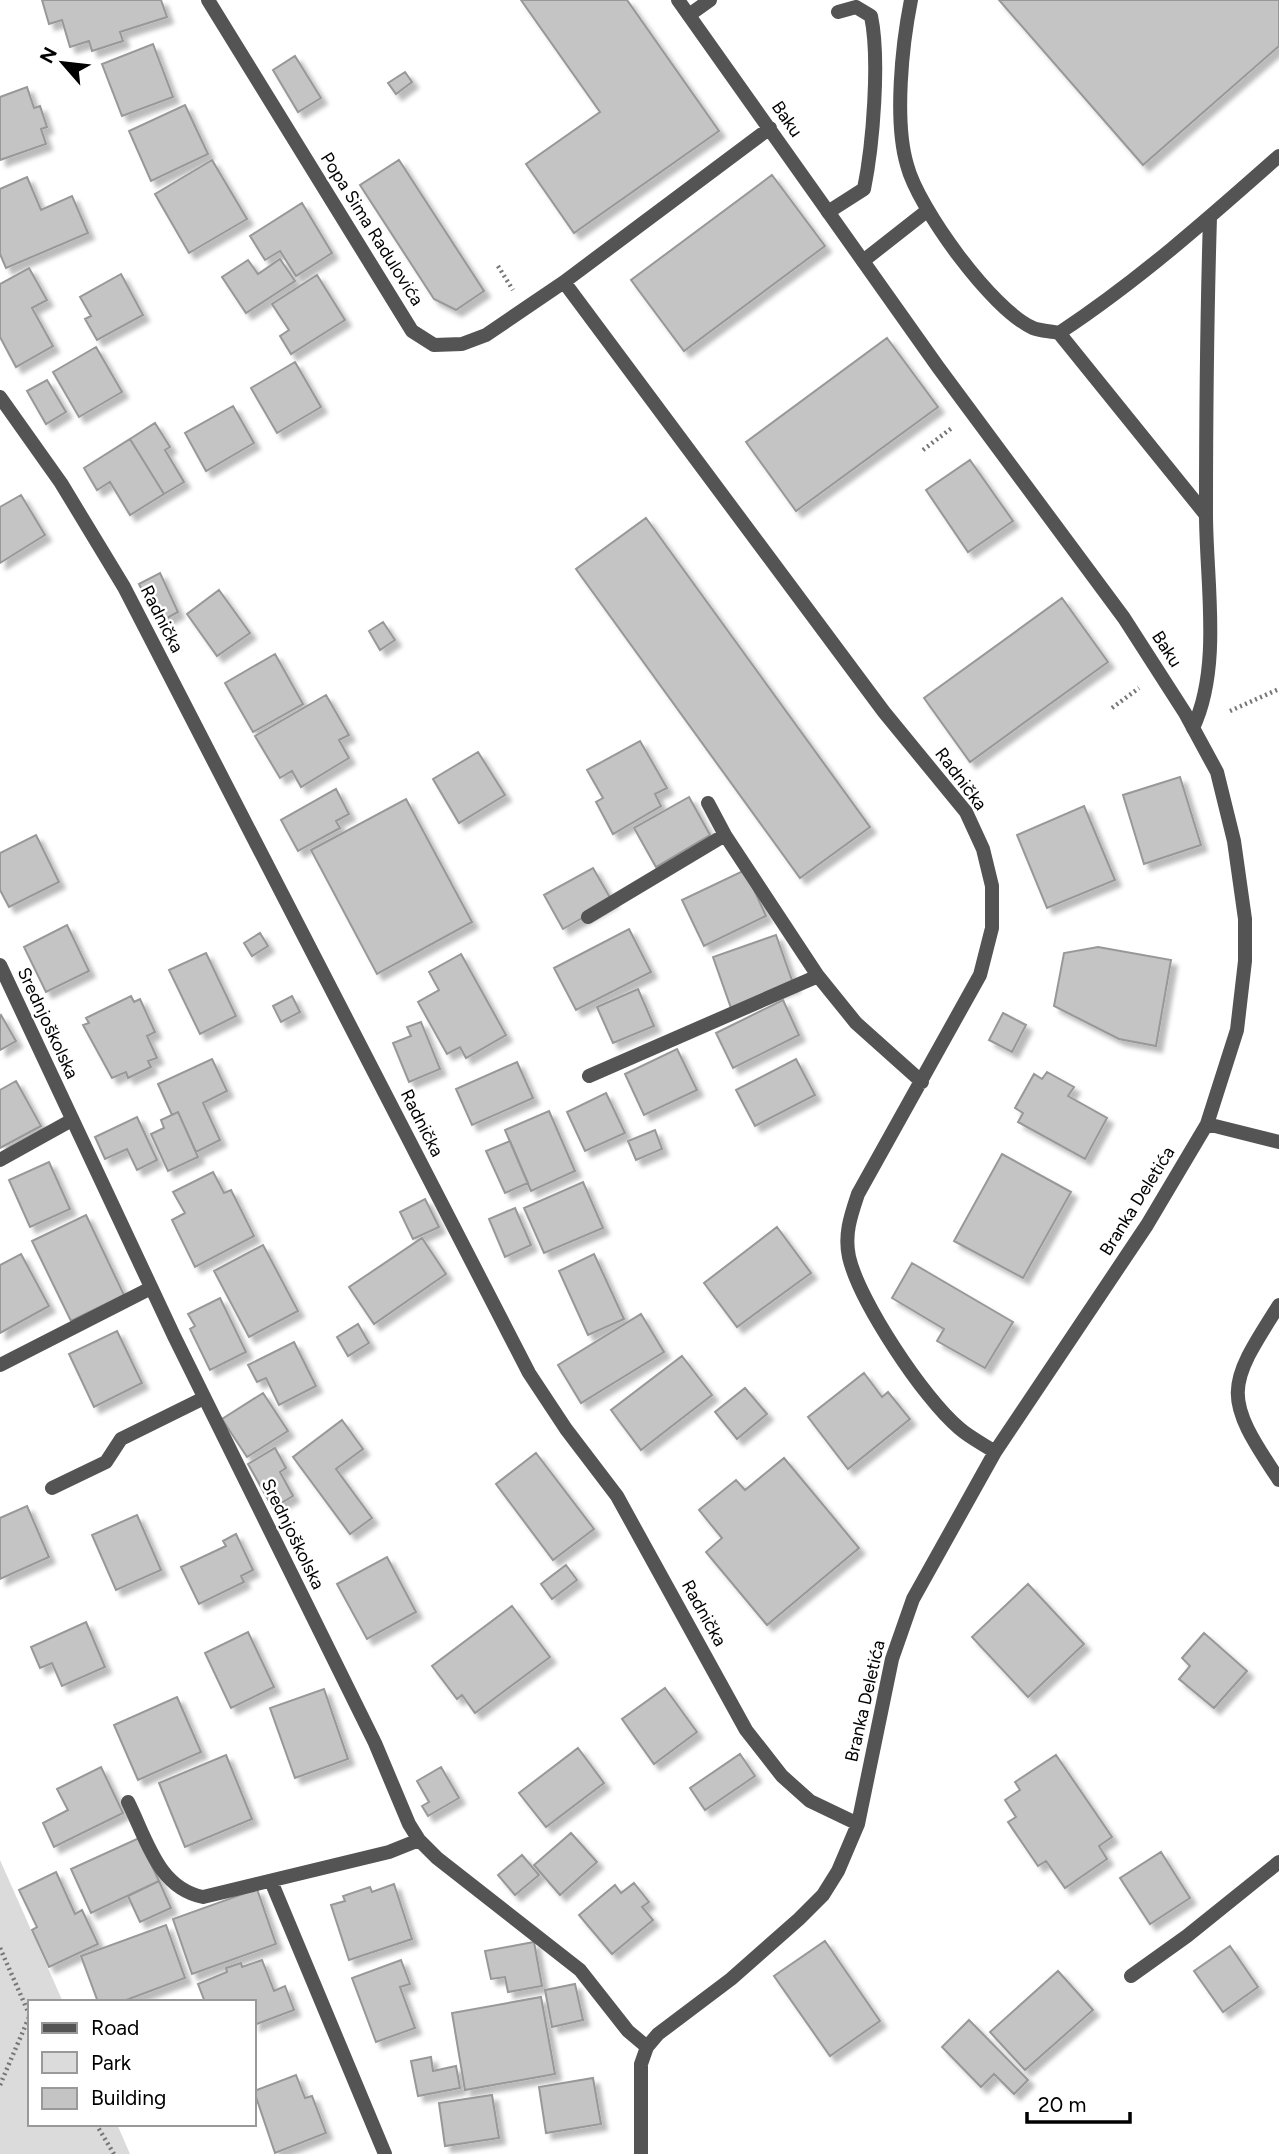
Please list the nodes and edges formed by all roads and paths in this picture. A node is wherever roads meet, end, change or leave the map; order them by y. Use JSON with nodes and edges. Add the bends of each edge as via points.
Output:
{"nodes":[{"id":1,"x":208,"y":0,"type":"edge"},
{"id":2,"x":678,"y":0,"type":"edge"},
{"id":3,"x":710,"y":0,"type":"edge"},
{"id":4,"x":911,"y":0,"type":"edge"},
{"id":5,"x":838,"y":12,"type":"dead end"},
{"id":6,"x":688,"y":15,"type":"junction"},
{"id":7,"x":770,"y":128,"type":"junction"},
{"id":8,"x":1279,"y":156,"type":"edge"},
{"id":9,"x":928,"y":210,"type":"junction"},
{"id":10,"x":828,"y":212,"type":"junction"},
{"id":11,"x":1210,"y":217,"type":"junction"},
{"id":12,"x":863,"y":261,"type":"junction"},
{"id":13,"x":564,"y":282,"type":"junction"},
{"id":14,"x":1059,"y":333,"type":"junction"},
{"id":15,"x":0,"y":397,"type":"edge"},
{"id":16,"x":972,"y":412,"type":"junction"},
{"id":17,"x":923,"y":450,"type":"dead end"},
{"id":18,"x":1206,"y":515,"type":"junction"},
{"id":19,"x":1140,"y":688,"type":"dead end"},
{"id":20,"x":1279,"y":689,"type":"edge"},
{"id":21,"x":1112,"y":708,"type":"dead end"},
{"id":22,"x":1230,"y":711,"type":"dead end"},
{"id":23,"x":1194,"y":729,"type":"junction"},
{"id":24,"x":708,"y":803,"type":"dead end"},
{"id":25,"x":725,"y":835,"type":"junction"},
{"id":26,"x":588,"y":917,"type":"dead end"},
{"id":27,"x":0,"y":965,"type":"edge"},
{"id":28,"x":818,"y":976,"type":"junction"},
{"id":29,"x":589,"y":1076,"type":"dead end"},
{"id":30,"x":922,"y":1082,"type":"junction"},
{"id":31,"x":72,"y":1120,"type":"junction"},
{"id":32,"x":1207,"y":1125,"type":"junction"},
{"id":33,"x":1279,"y":1142,"type":"edge"},
{"id":34,"x":0,"y":1160,"type":"edge"},
{"id":35,"x":151,"y":1288,"type":"junction"},
{"id":36,"x":1279,"y":1305,"type":"edge"},
{"id":37,"x":0,"y":1365,"type":"edge"},
{"id":38,"x":204,"y":1398,"type":"junction"},
{"id":39,"x":995,"y":1452,"type":"junction"},
{"id":40,"x":1279,"y":1480,"type":"edge"},
{"id":41,"x":52,"y":1488,"type":"dead end"},
{"id":42,"x":128,"y":1802,"type":"dead end"},
{"id":43,"x":858,"y":1824,"type":"junction"},
{"id":44,"x":419,"y":1840,"type":"junction"},
{"id":45,"x":1279,"y":1861,"type":"edge"},
{"id":46,"x":271,"y":1881,"type":"junction"},
{"id":47,"x":0,"y":1948,"type":"edge"},
{"id":48,"x":1131,"y":1976,"type":"dead end"},
{"id":49,"x":28,"y":2011,"type":"edge"},
{"id":50,"x":28,"y":2021,"type":"edge"},
{"id":51,"x":647,"y":2047,"type":"junction"},
{"id":52,"x":0,"y":2085,"type":"edge"},
{"id":53,"x":97,"y":2126,"type":"edge"},
{"id":54,"x":114,"y":2154,"type":"edge"},
{"id":55,"x":385,"y":2154,"type":"edge"},
{"id":56,"x":641,"y":2154,"type":"edge"}],
"edges":[{"from":1,"to":13,"type":"street","name":"Popa Sima Radulovića","via":[[412,331],[434,345],[462,344],[486,335]]},
{"from":2,"to":6,"type":"street","name":"Baku"},
{"from":3,"to":6,"type":"street"},
{"from":4,"to":9,"type":"street","via":[[901,113],[903,142],[906,164]]},
{"from":5,"to":10,"type":"street","via":[[856,7],[871,16],[876,37],[871,157],[864,189]]},
{"from":6,"to":7,"type":"street","name":"Baku"},
{"from":7,"to":10,"type":"street","name":"Baku"},
{"from":7,"to":13,"type":"street","name":"Popa Sima Radulovića"},
{"from":8,"to":11,"type":"street"},
{"from":9,"to":12,"type":"street"},
{"from":9,"to":14,"type":"street","via":[[983,286],[1009,312],[1034,328]]},
{"from":10,"to":12,"type":"street","name":"Baku"},
{"from":11,"to":14,"type":"street","via":[[1100,306]]},
{"from":11,"to":18,"type":"street"},
{"from":12,"to":16,"type":"street","name":"Baku"},
{"from":13,"to":30,"type":"street","name":"Radnička","via":[[884,712],[966,813],[983,849],[992,886],[992,928],[980,975]]},
{"from":14,"to":18,"type":"street"},
{"from":15,"to":43,"type":"street","name":"Radnička","via":[[61,483],[124,587],[529,1373],[617,1496],[746,1730],[782,1776],[810,1801]]},
{"from":16,"to":17,"type":"path"},
{"from":16,"to":23,"type":"street","name":"Baku","via":[[1124,618]]},
{"from":18,"to":23,"type":"street","via":[[1209,671],[1205,705]]},
{"from":19,"to":21,"type":"path"},
{"from":20,"to":22,"type":"path"},
{"from":23,"to":32,"type":"street","name":"Baku","via":[[1217,772],[1234,841],[1245,919],[1237,1030]]},
{"from":24,"to":25,"type":"street"},
{"from":25,"to":26,"type":"street"},
{"from":25,"to":28,"type":"street"},
{"from":27,"to":31,"type":"street","name":"Srednjoškolska"},
{"from":28,"to":29,"type":"street"},
{"from":28,"to":30,"type":"street","via":[[856,1023]]},
{"from":30,"to":39,"type":"street","name":"Radnička","via":[[858,1194],[848,1224],[849,1256],[864,1299],[934,1404],[960,1429]]},
{"from":31,"to":34,"type":"street"},
{"from":31,"to":35,"type":"street","name":"Srednjoškolska"},
{"from":32,"to":33,"type":"street"},
{"from":32,"to":39,"type":"street","name":"Branka Deletića","via":[[1147,1225]]},
{"from":35,"to":37,"type":"street"},
{"from":35,"to":38,"type":"street","name":"Srednjoškolska"},
{"from":36,"to":40,"type":"street","via":[[1237,1380],[1238,1406],[1251,1437]]},
{"from":38,"to":41,"type":"street","via":[[121,1439],[106,1462]]},
{"from":38,"to":44,"type":"street","name":"Srednjoškolska"},
{"from":39,"to":43,"type":"street","name":"Branka Deletića","via":[[909,1611],[877,1721]]},
{"from":42,"to":46,"type":"street","via":[[165,1876],[186,1894],[203,1897]]},
{"from":43,"to":51,"type":"street","name":"Branka Deletića","via":[[823,1895]]},
{"from":44,"to":46,"type":"street","via":[[389,1852]]},
{"from":44,"to":51,"type":"street","name":"Srednjoškolska","via":[[580,1970],[628,2031]]},
{"from":45,"to":48,"type":"street"},
{"from":46,"to":55,"type":"street"},
{"from":47,"to":49,"type":"path"},
{"from":50,"to":52,"type":"path"},
{"from":51,"to":56,"type":"street","via":[[641,2064]]},
{"from":53,"to":54,"type":"path"}]}
